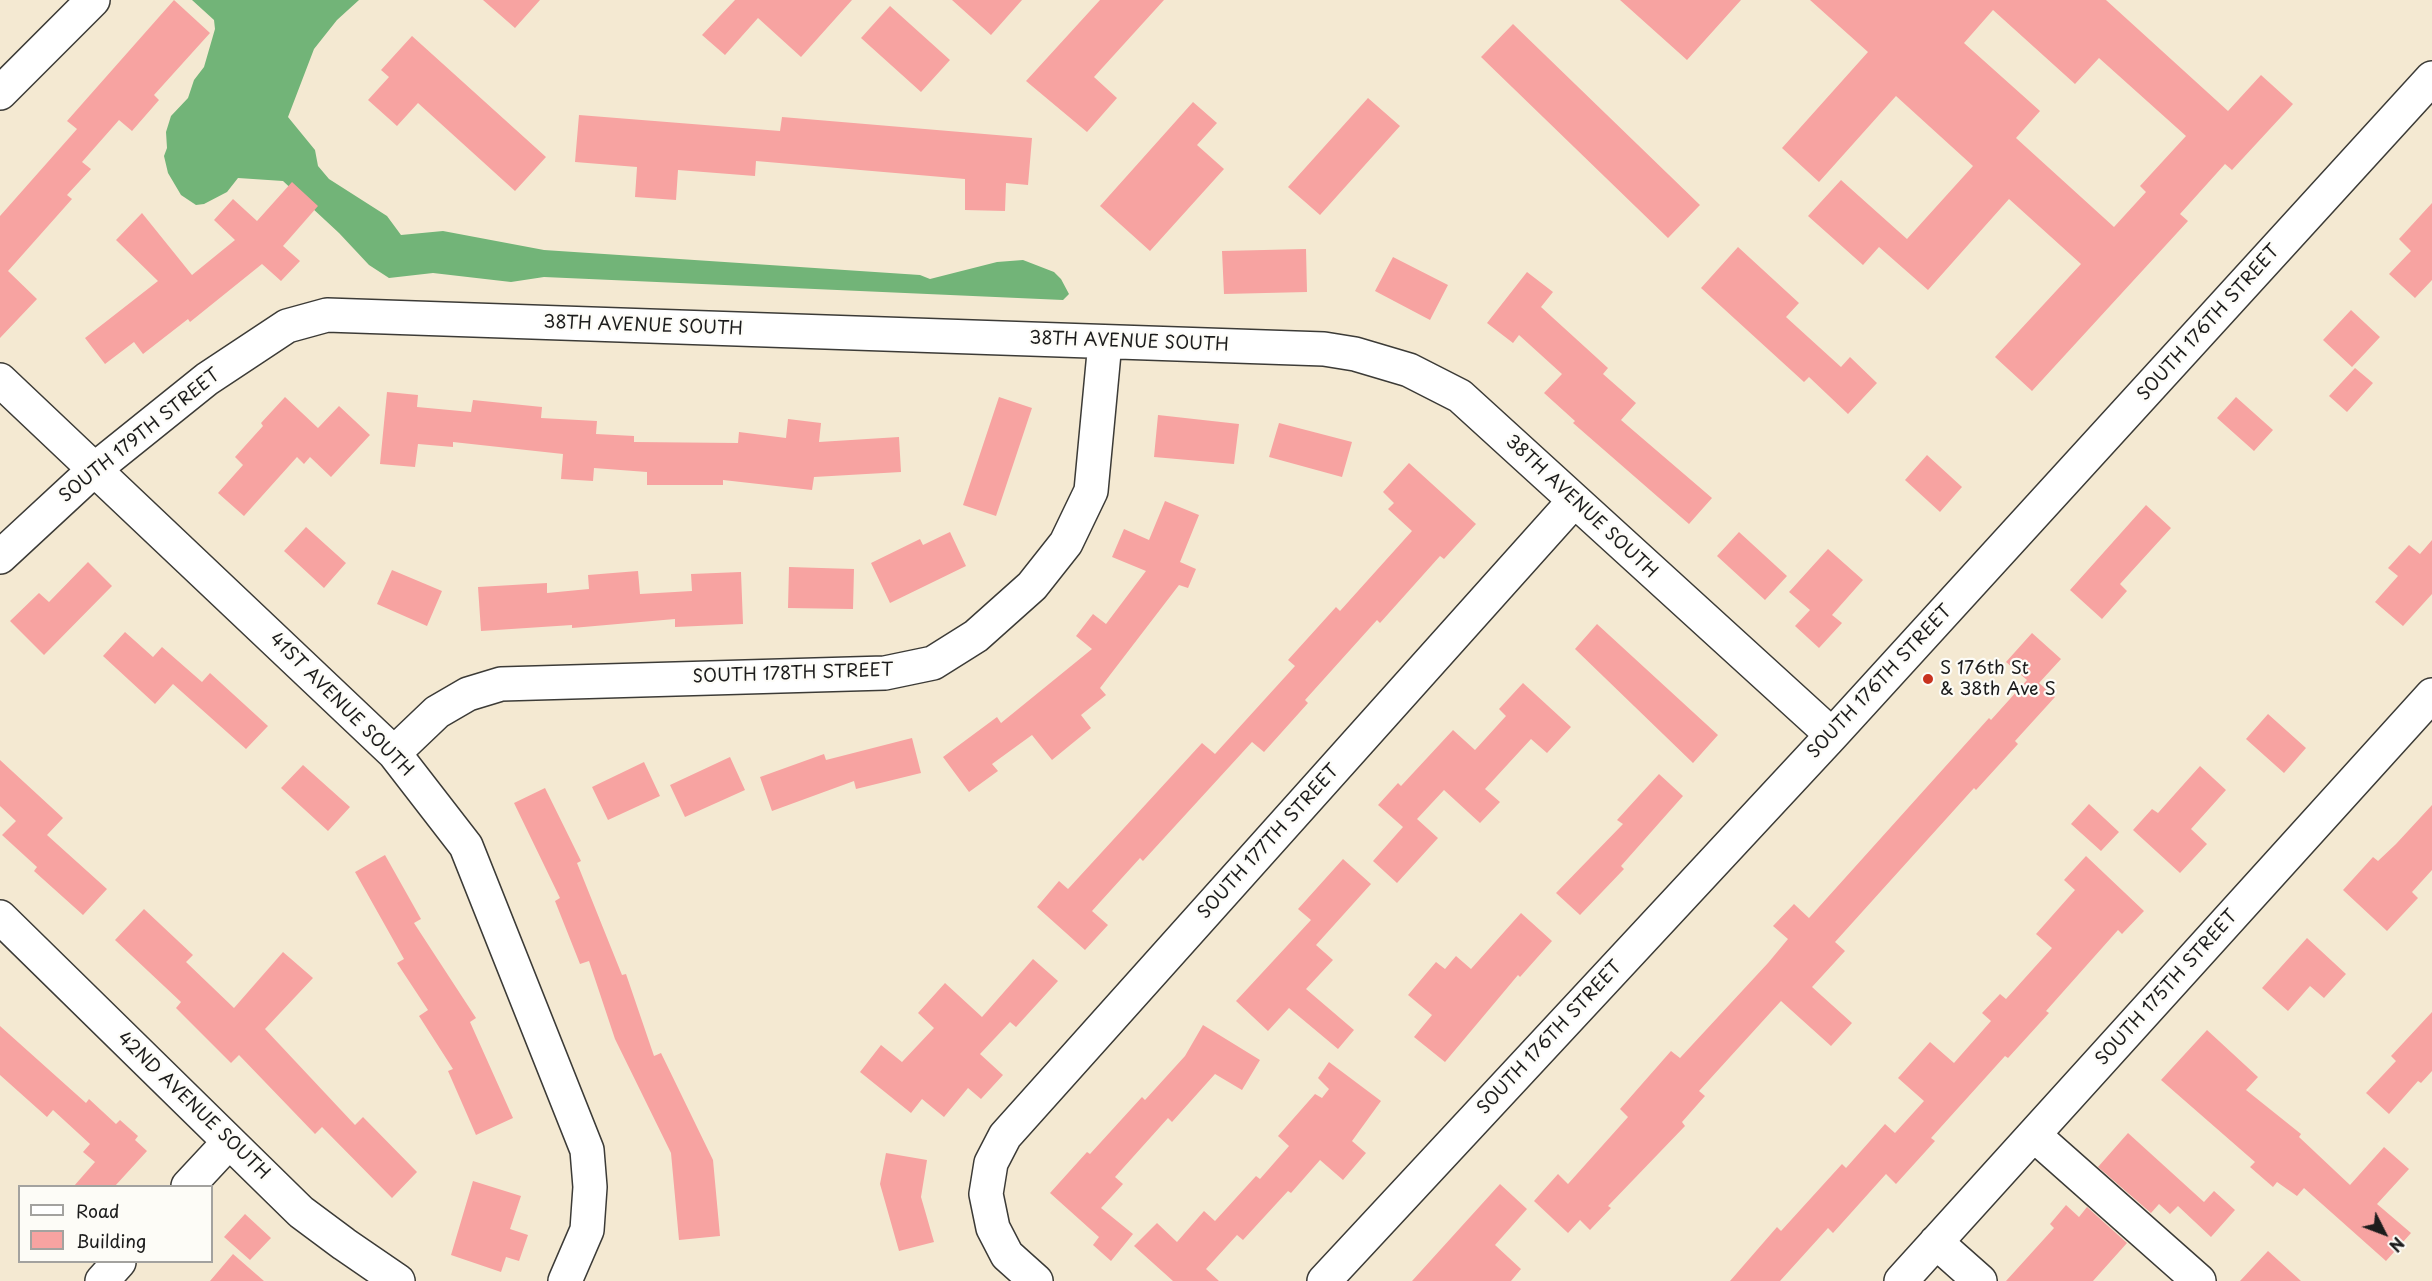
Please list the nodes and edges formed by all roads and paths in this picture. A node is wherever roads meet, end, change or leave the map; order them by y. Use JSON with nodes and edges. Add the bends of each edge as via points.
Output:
{"nodes":[{"id":1,"x":93,"y":0,"type":"edge"},
{"id":2,"x":2432,"y":78,"type":"edge"},
{"id":3,"x":0,"y":93,"type":"edge"},
{"id":4,"x":287,"y":326,"type":"joint"},
{"id":5,"x":1105,"y":342,"type":"junction"},
{"id":6,"x":0,"y":380,"type":"edge"},
{"id":7,"x":94,"y":469,"type":"junction"},
{"id":8,"x":1574,"y":501,"type":"junction"},
{"id":9,"x":0,"y":556,"type":"edge"},
{"id":10,"x":2432,"y":695,"type":"edge"},
{"id":11,"x":1832,"y":735,"type":"junction"},
{"id":12,"x":394,"y":753,"type":"junction"},
{"id":13,"x":0,"y":918,"type":"edge"},
{"id":14,"x":2034,"y":1135,"type":"junction"},
{"id":15,"x":229,"y":1142,"type":"junction"},
{"id":16,"x":189,"y":1185,"type":"edge"},
{"id":17,"x":1936,"y":1242,"type":"junction"},
{"id":18,"x":118,"y":1263,"type":"edge"},
{"id":19,"x":102,"y":1281,"type":"edge"},
{"id":20,"x":398,"y":1281,"type":"edge"},
{"id":21,"x":565,"y":1281,"type":"edge"},
{"id":22,"x":1036,"y":1281,"type":"edge"},
{"id":23,"x":1324,"y":1281,"type":"edge"},
{"id":24,"x":1902,"y":1281,"type":"edge"},
{"id":25,"x":1980,"y":1281,"type":"edge"},
{"id":26,"x":2199,"y":1281,"type":"edge"}],
"edges":[{"from":1,"to":3,"type":"street"},
{"from":2,"to":11,"type":"street","name":"SOUTH 176TH STREET"},
{"from":4,"to":5,"type":"street","name":"38TH AVENUE SOUTH","via":[[327,315]]},
{"from":4,"to":7,"type":"street","name":"SOUTH 179TH STREET","via":[[207,379]]},
{"from":5,"to":8,"type":"street","name":"38TH AVENUE SOUTH","via":[[1324,349],[1409,370],[1460,396]]},
{"from":5,"to":12,"type":"street","name":"SOUTH 178TH STREET","via":[[1091,491],[1066,543],[1032,586],[976,636],[933,663],[885,673],[501,684],[468,694],[437,712]]},
{"from":6,"to":7,"type":"street","name":"41ST AVENUE SOUTH"},
{"from":7,"to":9,"type":"street","name":"SOUTH 179TH STREET"},
{"from":7,"to":12,"type":"street","name":"41ST AVENUE SOUTH"},
{"from":8,"to":11,"type":"street","name":"38TH AVENUE SOUTH"},
{"from":8,"to":22,"type":"street","name":"SOUTH 177TH STREET","via":[[1005,1136],[991,1163],[986,1194],[993,1228],[1008,1255]]},
{"from":10,"to":14,"type":"street","name":"SOUTH 175TH STREET"},
{"from":11,"to":23,"type":"street","name":"SOUTH 176TH STREET"},
{"from":12,"to":21,"type":"street","name":"41ST AVENUE SOUTH","via":[[466,846],[587,1150],[587,1230]]},
{"from":13,"to":15,"type":"street","name":"42ND AVENUE SOUTH"},
{"from":14,"to":17,"type":"street","name":"SOUTH 175TH STREET"},
{"from":14,"to":26,"type":"street"},
{"from":15,"to":16,"type":"street"},
{"from":15,"to":20,"type":"street","name":"42ND AVENUE SOUTH","via":[[301,1212]]},
{"from":17,"to":24,"type":"street","name":"SOUTH 175TH STREET"},
{"from":17,"to":25,"type":"street"},
{"from":18,"to":19,"type":"street"}]}
